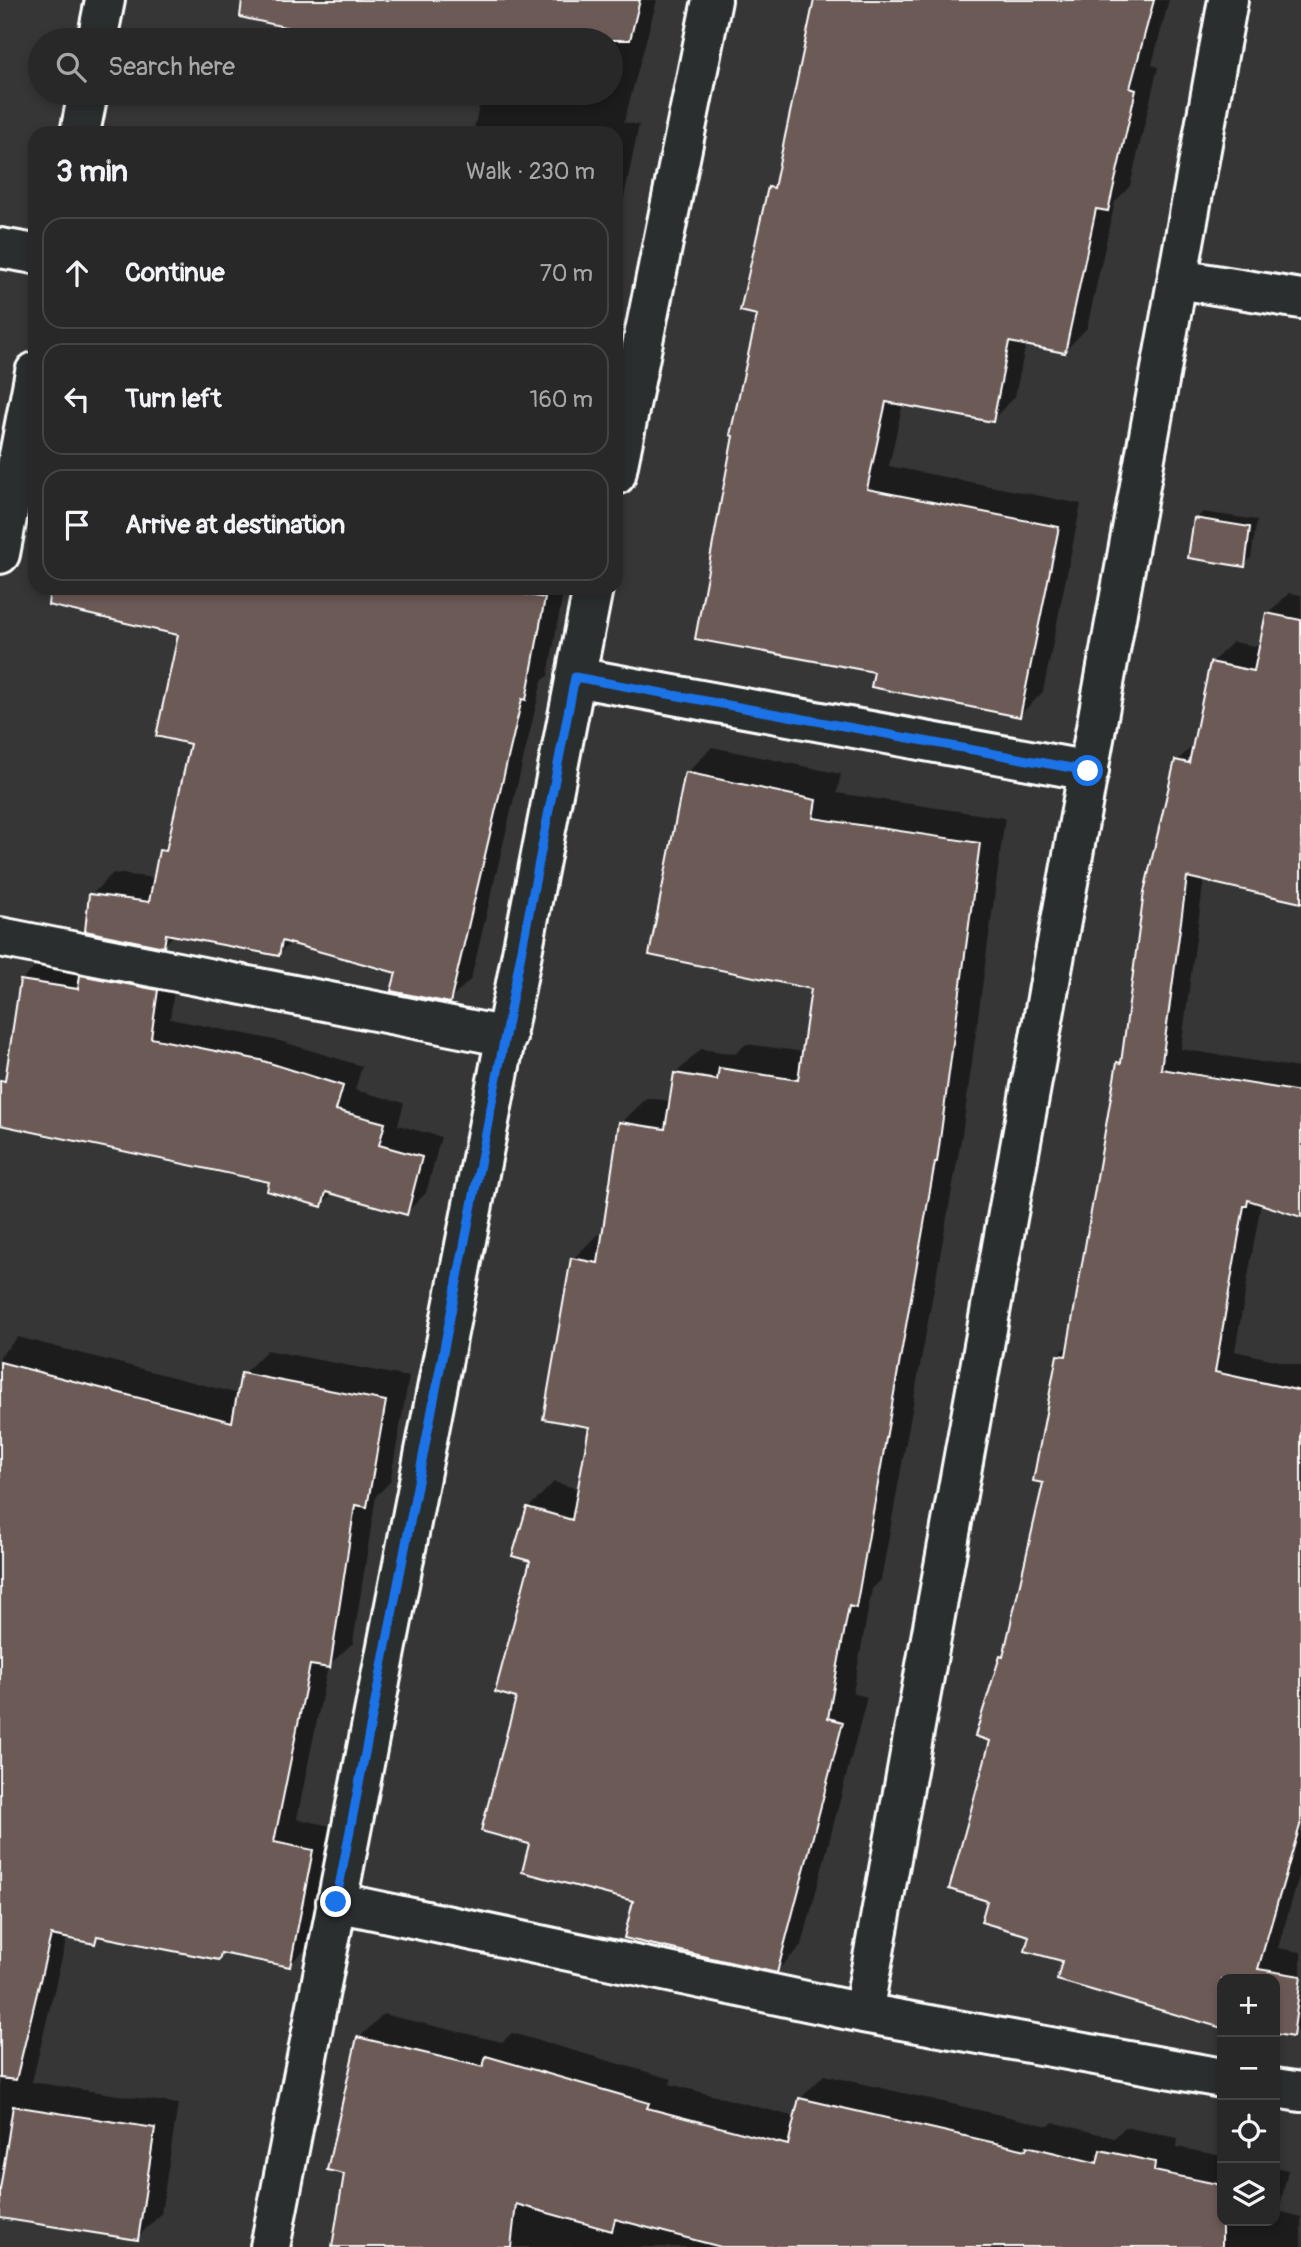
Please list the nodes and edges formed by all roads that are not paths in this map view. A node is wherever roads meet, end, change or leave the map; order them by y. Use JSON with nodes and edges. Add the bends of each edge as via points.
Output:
{"nodes":[{"id":1,"x":105,"y":0,"type":"edge"},
{"id":2,"x":712,"y":0,"type":"edge"},
{"id":3,"x":1228,"y":0,"type":"edge"},
{"id":4,"x":99,"y":28,"type":"edge"},
{"id":5,"x":86,"y":105,"type":"edge"},
{"id":6,"x":81,"y":126,"type":"edge"},
{"id":7,"x":0,"y":248,"type":"edge"},
{"id":8,"x":28,"y":253,"type":"edge"},
{"id":9,"x":1178,"y":279,"type":"junction"},
{"id":10,"x":1301,"y":299,"type":"edge"},
{"id":11,"x":28,"y":408,"type":"edge"},
{"id":12,"x":623,"y":440,"type":"edge"},
{"id":13,"x":0,"y":554,"type":"edge"},
{"id":14,"x":592,"y":595,"type":"edge"},
{"id":15,"x":575,"y":677,"type":"junction"},
{"id":16,"x":1088,"y":771,"type":"junction"},
{"id":17,"x":0,"y":937,"type":"edge"},
{"id":18,"x":507,"y":1037,"type":"junction"},
{"id":19,"x":336,"y":1902,"type":"junction"},
{"id":20,"x":863,"y":2013,"type":"junction"},
{"id":21,"x":1217,"y":2077,"type":"edge"},
{"id":22,"x":1280,"y":2089,"type":"edge"},
{"id":23,"x":1301,"y":2092,"type":"edge"},
{"id":24,"x":270,"y":2247,"type":"edge"}],
"edges":[{"from":1,"to":4,"type":"street"},
{"from":2,"to":12,"type":"street"},
{"from":3,"to":9,"type":"street"},
{"from":5,"to":6,"type":"street"},
{"from":7,"to":8,"type":"street"},
{"from":9,"to":10,"type":"street"},
{"from":9,"to":16,"type":"street"},
{"from":11,"to":13,"type":"street"},
{"from":14,"to":15,"type":"street"},
{"from":15,"to":16,"type":"street"},
{"from":15,"to":18,"type":"street"},
{"from":16,"to":20,"type":"street"},
{"from":17,"to":18,"type":"street"},
{"from":18,"to":19,"type":"street"},
{"from":19,"to":20,"type":"street"},
{"from":19,"to":24,"type":"street"},
{"from":20,"to":21,"type":"street"},
{"from":22,"to":23,"type":"street"}]}
